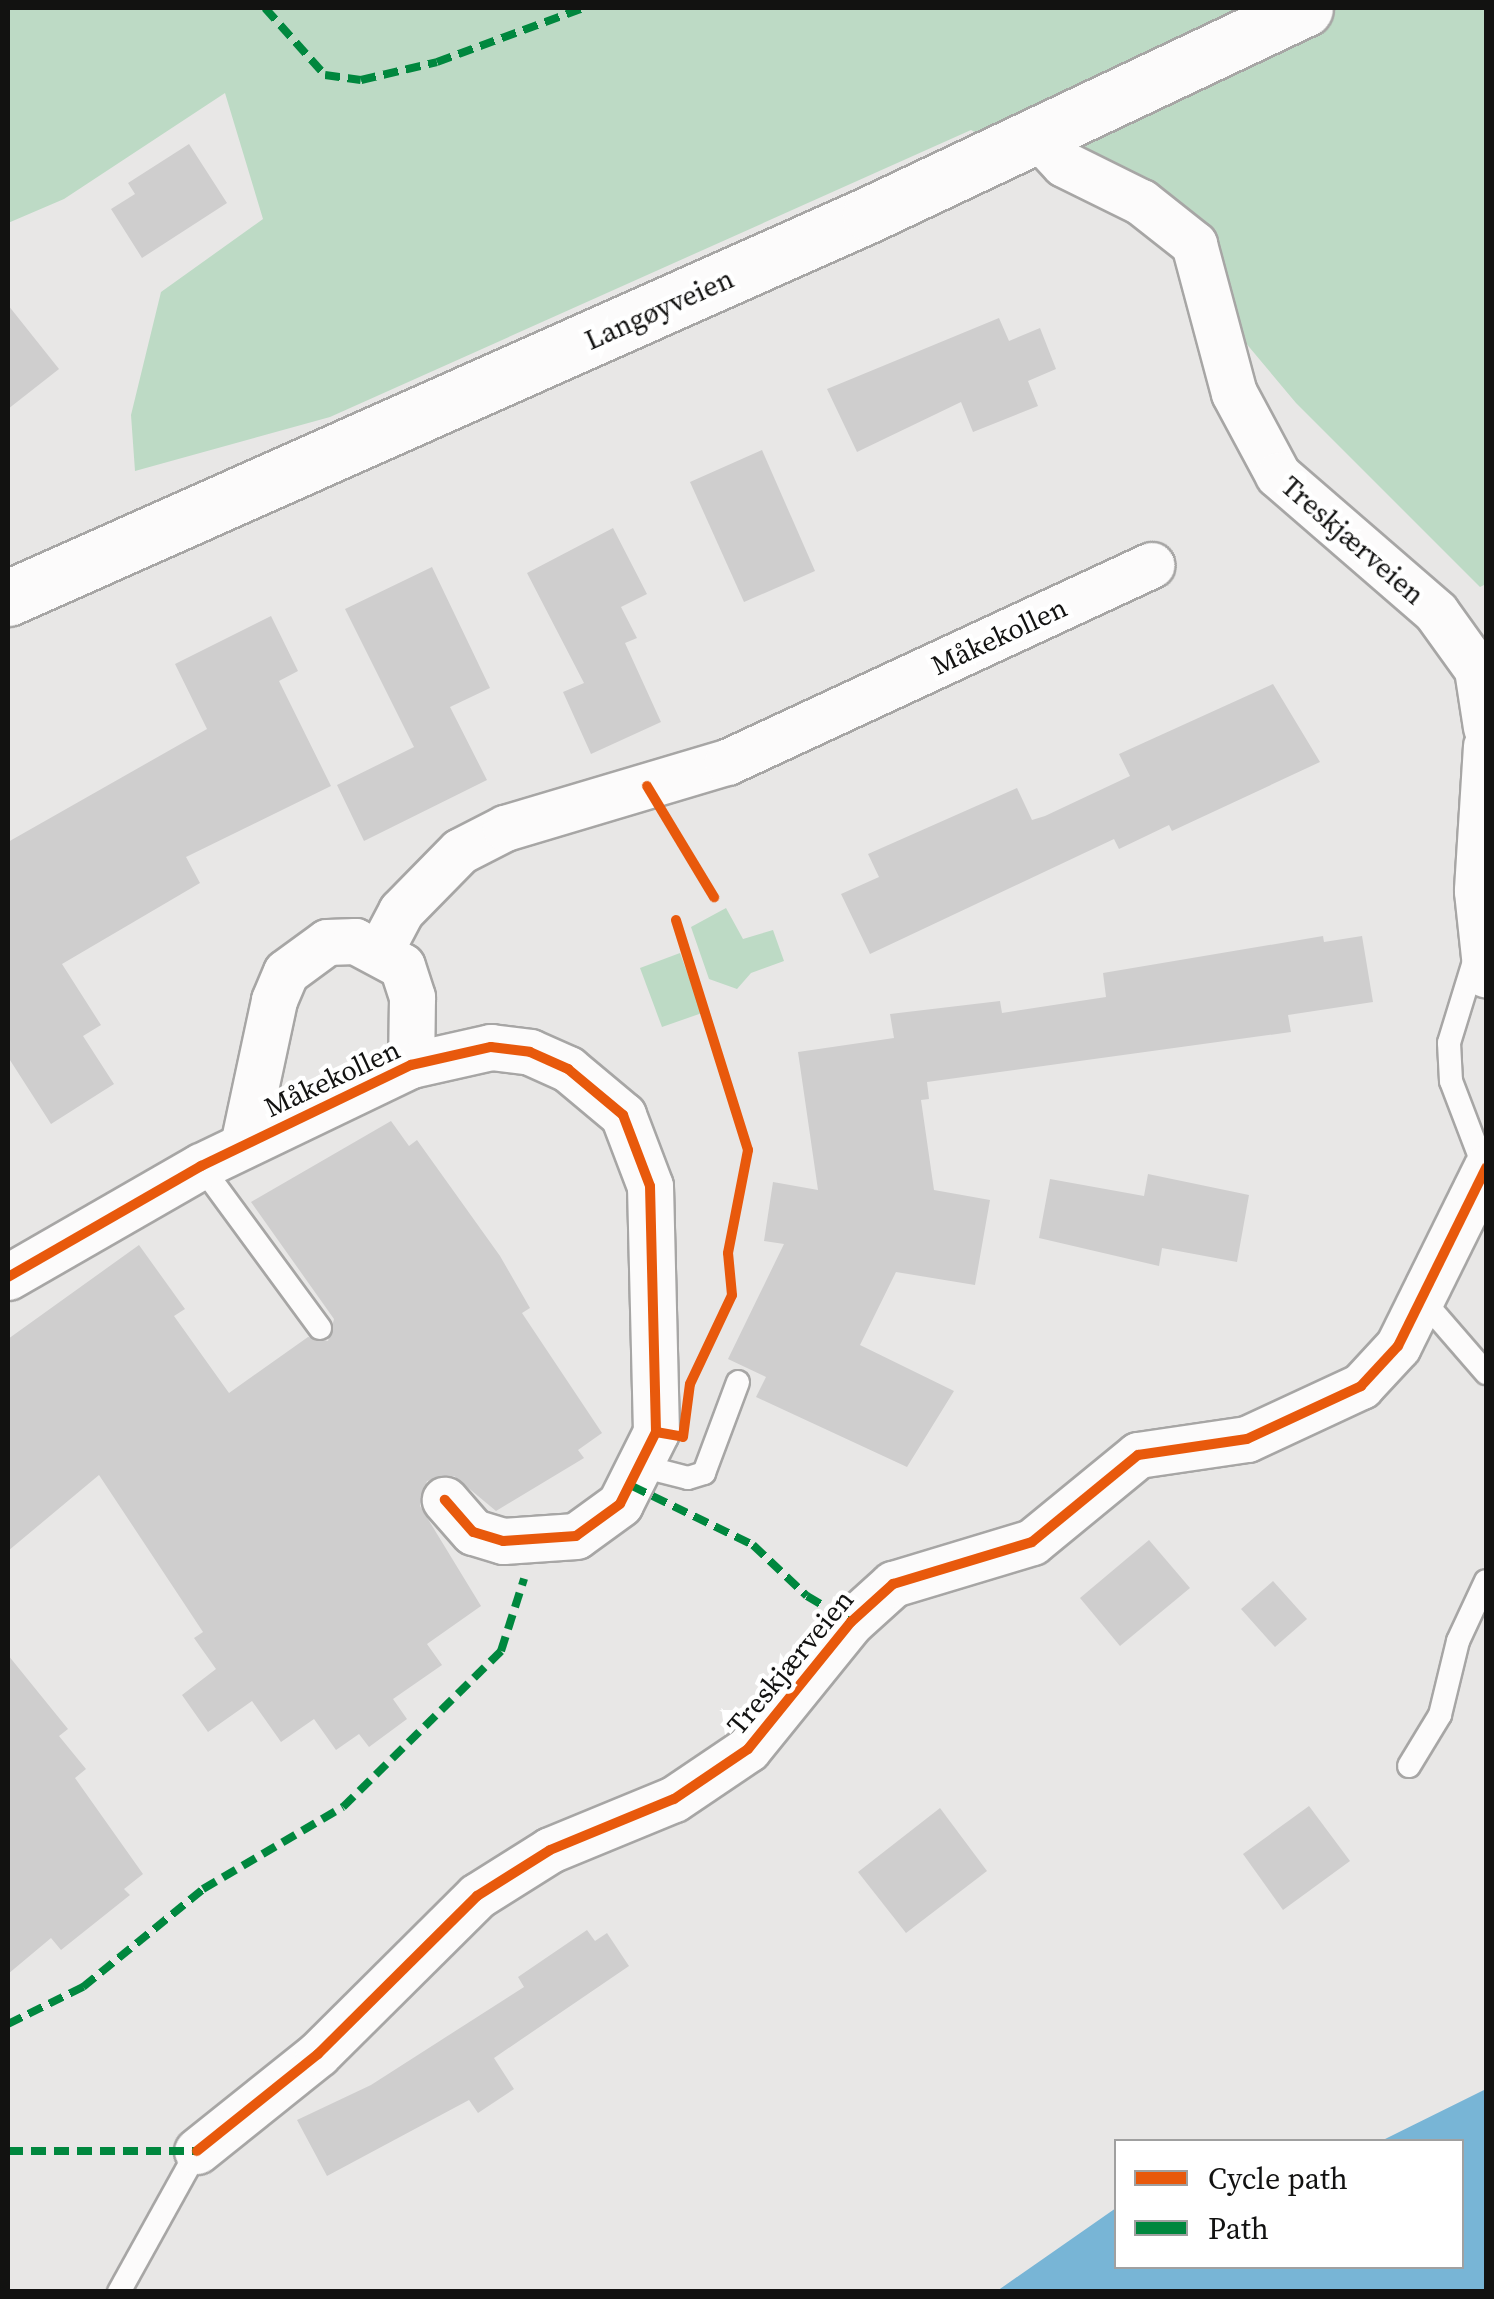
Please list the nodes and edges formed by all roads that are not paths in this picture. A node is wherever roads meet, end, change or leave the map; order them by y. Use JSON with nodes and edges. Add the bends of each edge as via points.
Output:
{"nodes":[{"id":1,"x":1305,"y":8,"type":"edge"},
{"id":2,"x":1038,"y":136,"type":"junction"},
{"id":3,"x":1152,"y":565,"type":"dead end"},
{"id":4,"x":20,"y":593,"type":"edge"},
{"id":5,"x":1486,"y":728,"type":"edge"},
{"id":6,"x":1486,"y":746,"type":"edge"},
{"id":7,"x":381,"y":949,"type":"junction"},
{"id":8,"x":1484,"y":962,"type":"edge"},
{"id":9,"x":411,"y":1065,"type":"junction"},
{"id":10,"x":244,"y":1145,"type":"junction"},
{"id":11,"x":201,"y":1166,"type":"junction"},
{"id":12,"x":1486,"y":1169,"type":"edge"},
{"id":13,"x":8,"y":1277,"type":"edge"},
{"id":14,"x":1422,"y":1299,"type":"junction"},
{"id":15,"x":320,"y":1328,"type":"dead end"},
{"id":16,"x":1486,"y":1373,"type":"edge"},
{"id":17,"x":738,"y":1382,"type":"dead end"},
{"id":18,"x":645,"y":1467,"type":"junction"},
{"id":19,"x":444,"y":1500,"type":"dead end"},
{"id":20,"x":1486,"y":1582,"type":"edge"},
{"id":21,"x":1410,"y":1766,"type":"dead end"},
{"id":22,"x":197,"y":2151,"type":"joint"},
{"id":23,"x":119,"y":2292,"type":"edge"}],
"edges":[{"from":1,"to":2,"type":"main road","name":"Langøyveien"},
{"from":2,"to":4,"type":"main road","name":"Langøyveien"},
{"from":2,"to":5,"type":"street","name":"Treskjærveien","via":[[1064,164],[1142,202],[1194,244],[1234,392],[1270,463],[1462,643],[1477,670]]},
{"from":3,"to":7,"type":"street","name":"Måkekollen","via":[[727,762],[505,828],[460,851],[402,911]]},
{"from":6,"to":8,"type":"street"},
{"from":7,"to":9,"type":"street","name":"Måkekollen","via":[[402,966],[412,997]]},
{"from":7,"to":10,"type":"street","name":"Måkekollen","via":[[327,942],[286,972]]},
{"from":8,"to":12,"type":"lane","via":[[1448,1043],[1456,1098]]},
{"from":9,"to":10,"type":"street","name":"Måkekollen"},
{"from":9,"to":18,"type":"street","name":"Måkekollen","via":[[491,1047],[530,1052],[600,1090],[624,1115],[650,1186],[656,1244],[660,1384]]},
{"from":10,"to":11,"type":"street","name":"Måkekollen"},
{"from":11,"to":13,"type":"street","name":"Måkekollen"},
{"from":11,"to":15,"type":"lane"},
{"from":12,"to":14,"type":"street","name":"Treskjærveien"},
{"from":14,"to":16,"type":"lane"},
{"from":14,"to":22,"type":"street","name":"Treskjærveien","via":[[1385,1366],[1326,1407],[1247,1439],[1138,1454],[1032,1542],[893,1584],[851,1622],[748,1749],[674,1799],[550,1850],[477,1896],[318,2054]]},
{"from":17,"to":18,"type":"lane","via":[[704,1473],[688,1478]]},
{"from":18,"to":19,"type":"street","name":"Måkekollen","via":[[620,1504],[576,1536],[540,1542],[474,1532]]},
{"from":20,"to":21,"type":"lane","via":[[1458,1641],[1440,1716]]},
{"from":22,"to":23,"type":"lane","name":"Treskjærveien"}]}
